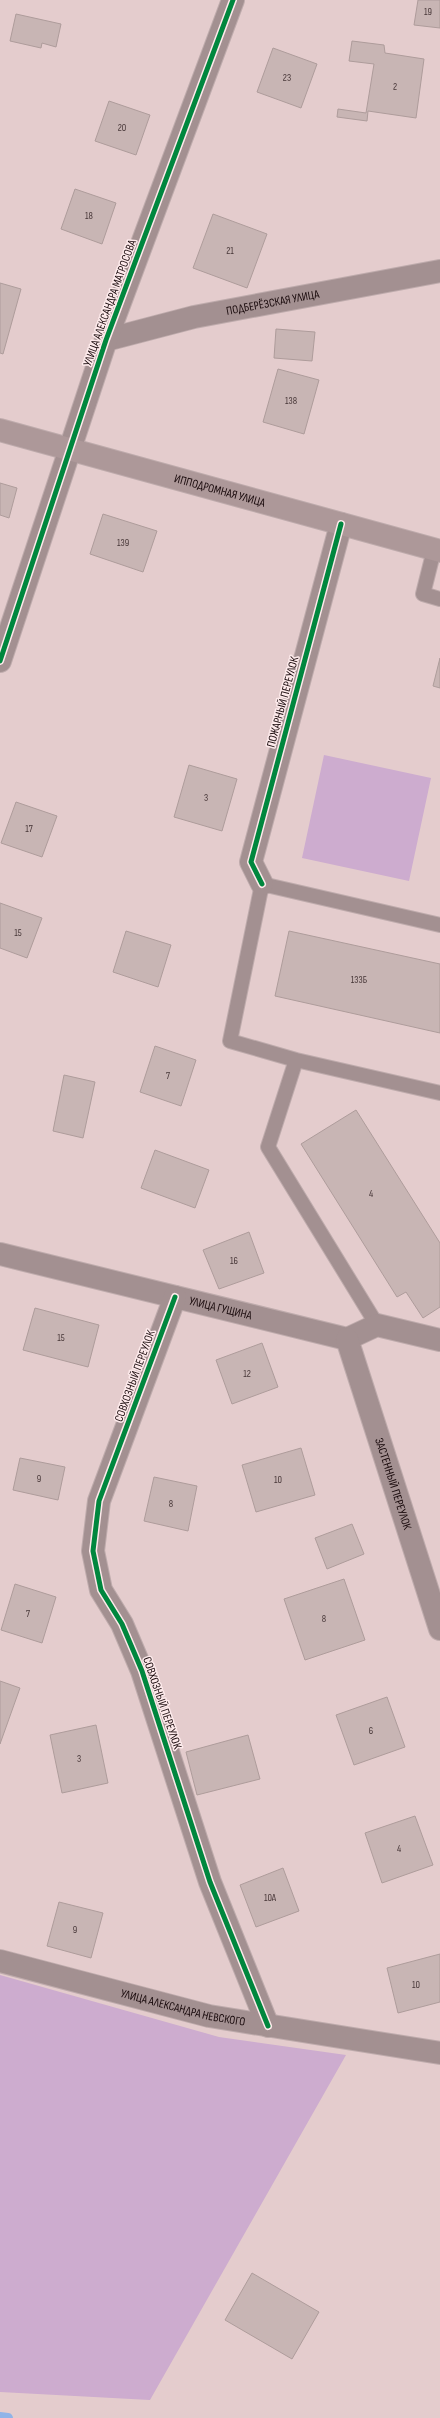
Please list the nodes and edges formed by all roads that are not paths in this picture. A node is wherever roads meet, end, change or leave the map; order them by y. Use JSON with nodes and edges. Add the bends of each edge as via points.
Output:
{"nodes":[{"id":1,"x":233,"y":0,"type":"edge"},
{"id":2,"x":440,"y":271,"type":"edge"},
{"id":3,"x":106,"y":340,"type":"junction"},
{"id":4,"x":0,"y":430,"type":"edge"},
{"id":5,"x":71,"y":450,"type":"junction"},
{"id":6,"x":341,"y":524,"type":"junction"},
{"id":7,"x":437,"y":550,"type":"edge"},
{"id":8,"x":440,"y":599,"type":"edge"},
{"id":9,"x":0,"y":661,"type":"edge"},
{"id":10,"x":262,"y":884,"type":"junction"},
{"id":11,"x":440,"y":924,"type":"edge"},
{"id":12,"x":296,"y":1060,"type":"junction"},
{"id":13,"x":440,"y":1093,"type":"edge"},
{"id":14,"x":0,"y":1254,"type":"edge"},
{"id":15,"x":175,"y":1297,"type":"junction"},
{"id":16,"x":377,"y":1325,"type":"junction"},
{"id":17,"x":346,"y":1339,"type":"junction"},
{"id":18,"x":440,"y":1340,"type":"edge"},
{"id":19,"x":440,"y":1629,"type":"edge"},
{"id":20,"x":0,"y":1960,"type":"edge"},
{"id":21,"x":268,"y":2026,"type":"junction"},
{"id":22,"x":440,"y":2053,"type":"edge"}],
"edges":[{"from":1,"to":3,"type":"street","name":"УЛИЦА АЛЕКСАНДРА МАТРОСОВА"},
{"from":2,"to":3,"type":"street","name":"ПОДБЕРЁЗСКАЯ УЛИЦА","via":[[194,317]]},
{"from":3,"to":5,"type":"street","name":"УЛИЦА АЛЕКСАНДРА МАТРОСОВА"},
{"from":4,"to":5,"type":"main road","name":"ИППОДРОМНАЯ УЛИЦА"},
{"from":5,"to":6,"type":"main road","name":"ИППОДРОМНАЯ УЛИЦА"},
{"from":5,"to":9,"type":"street","name":"УЛИЦА АЛЕКСАНДРА МАТРОСОВА"},
{"from":6,"to":7,"type":"main road","name":"ИППОДРОМНАЯ УЛИЦА"},
{"from":6,"to":10,"type":"street","name":"ПОЖАРНЫЙ ПЕРЕУЛОК","via":[[251,862]]},
{"from":7,"to":8,"type":"lane","via":[[423,594]]},
{"from":10,"to":11,"type":"lane"},
{"from":10,"to":12,"type":"lane","via":[[230,1040]]},
{"from":12,"to":13,"type":"lane"},
{"from":12,"to":16,"type":"lane","via":[[268,1147]]},
{"from":14,"to":15,"type":"street","name":"УЛИЦА ГУЩИНА"},
{"from":15,"to":17,"type":"street","name":"УЛИЦА ГУЩИНА"},
{"from":15,"to":21,"type":"street","name":"СОВХОЗНЫЙ ПЕРЕУЛОК","via":[[100,1501],[93,1551],[101,1590],[122,1624],[142,1671],[210,1882]]},
{"from":16,"to":17,"type":"street"},
{"from":16,"to":18,"type":"street"},
{"from":17,"to":19,"type":"street","name":"ЗАСТЕННЫЙ ПЕРЕУЛОК"},
{"from":20,"to":21,"type":"street","name":"УЛИЦА АЛЕКСАНДРА НЕВСКОГО","via":[[209,2016]]},
{"from":21,"to":22,"type":"street","name":"УЛИЦА АЛЕКСАНДРА НЕВСКОГО"}]}
